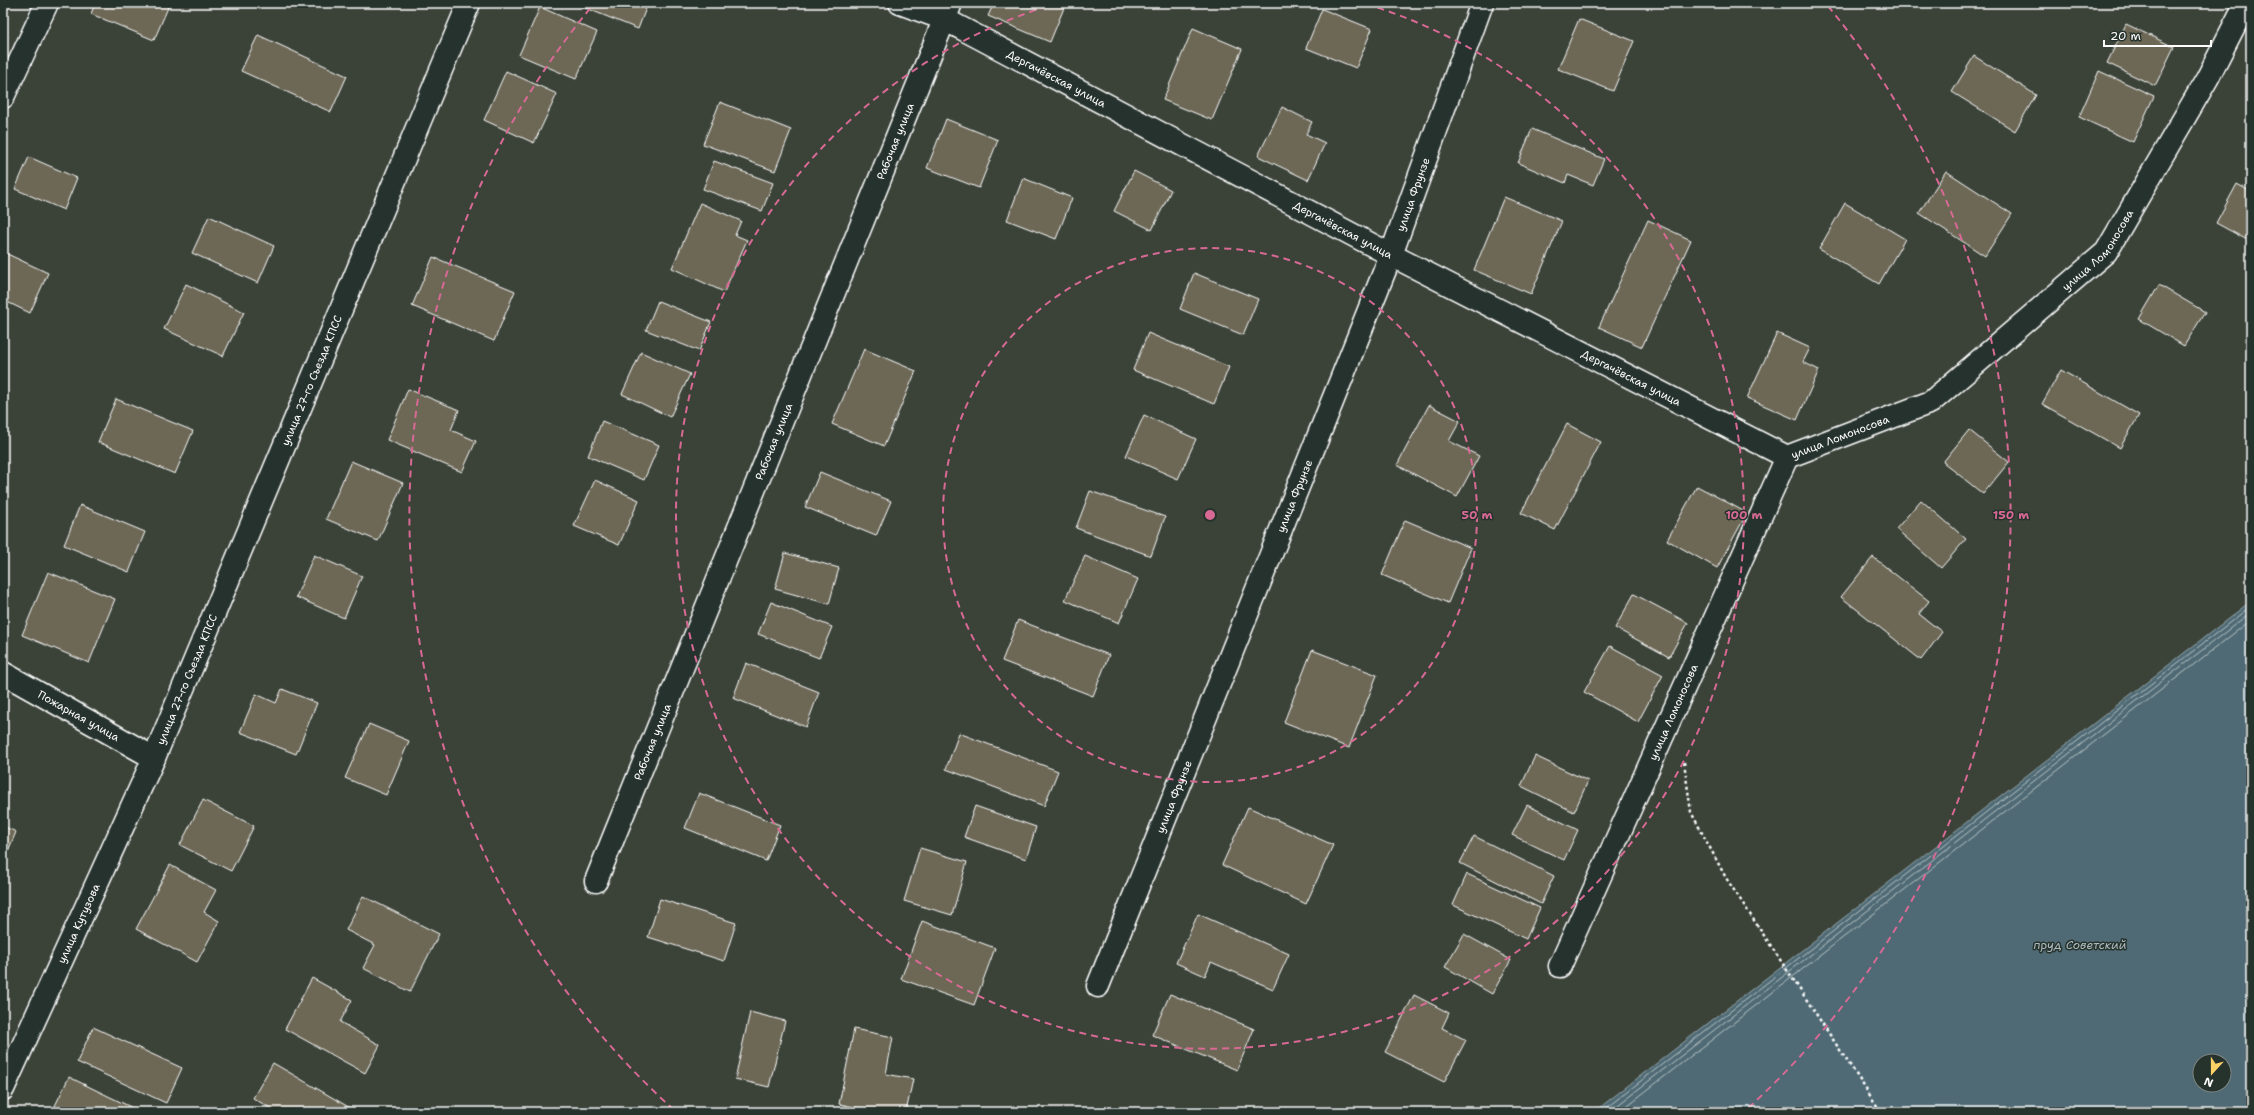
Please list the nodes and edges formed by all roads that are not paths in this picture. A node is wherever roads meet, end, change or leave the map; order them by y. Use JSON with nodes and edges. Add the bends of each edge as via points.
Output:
{"nodes":[{"id":1,"x":47,"y":3,"type":"edge"},
{"id":2,"x":469,"y":3,"type":"edge"},
{"id":3,"x":900,"y":3,"type":"edge"},
{"id":4,"x":1482,"y":3,"type":"edge"},
{"id":5,"x":2246,"y":3,"type":"edge"},
{"id":6,"x":948,"y":11,"type":"edge"},
{"id":7,"x":3,"y":97,"type":"edge"},
{"id":8,"x":1391,"y":254,"type":"junction"},
{"id":9,"x":1787,"y":457,"type":"junction"},
{"id":10,"x":3,"y":673,"type":"edge"},
{"id":11,"x":154,"y":758,"type":"junction"},
{"id":12,"x":596,"y":881,"type":"dead end"},
{"id":13,"x":1560,"y":966,"type":"dead end"},
{"id":14,"x":1098,"y":986,"type":"dead end"},
{"id":15,"x":3,"y":1089,"type":"edge"}],
"edges":[{"from":1,"to":7,"type":"street"},
{"from":2,"to":11,"type":"street","name":"улица 27-го Съезда КПСС"},
{"from":3,"to":6,"type":"street","name":"Дергачёвская улица"},
{"from":4,"to":8,"type":"street","name":"улица Фрунзе"},
{"from":5,"to":9,"type":"street","name":"улица Ломоносова","via":[[2207,78],[2106,252],[1931,402]]},
{"from":6,"to":8,"type":"street","name":"Дергачёвская улица"},
{"from":6,"to":12,"type":"street","name":"Рабочая улица"},
{"from":8,"to":9,"type":"street","name":"Дергачёвская улица"},
{"from":8,"to":14,"type":"street","name":"улица Фрунзе"},
{"from":9,"to":13,"type":"street","name":"улица Ломоносова"},
{"from":10,"to":11,"type":"street","name":"Пожарная улица"},
{"from":11,"to":15,"type":"street","name":"улица Кутузова"}]}
